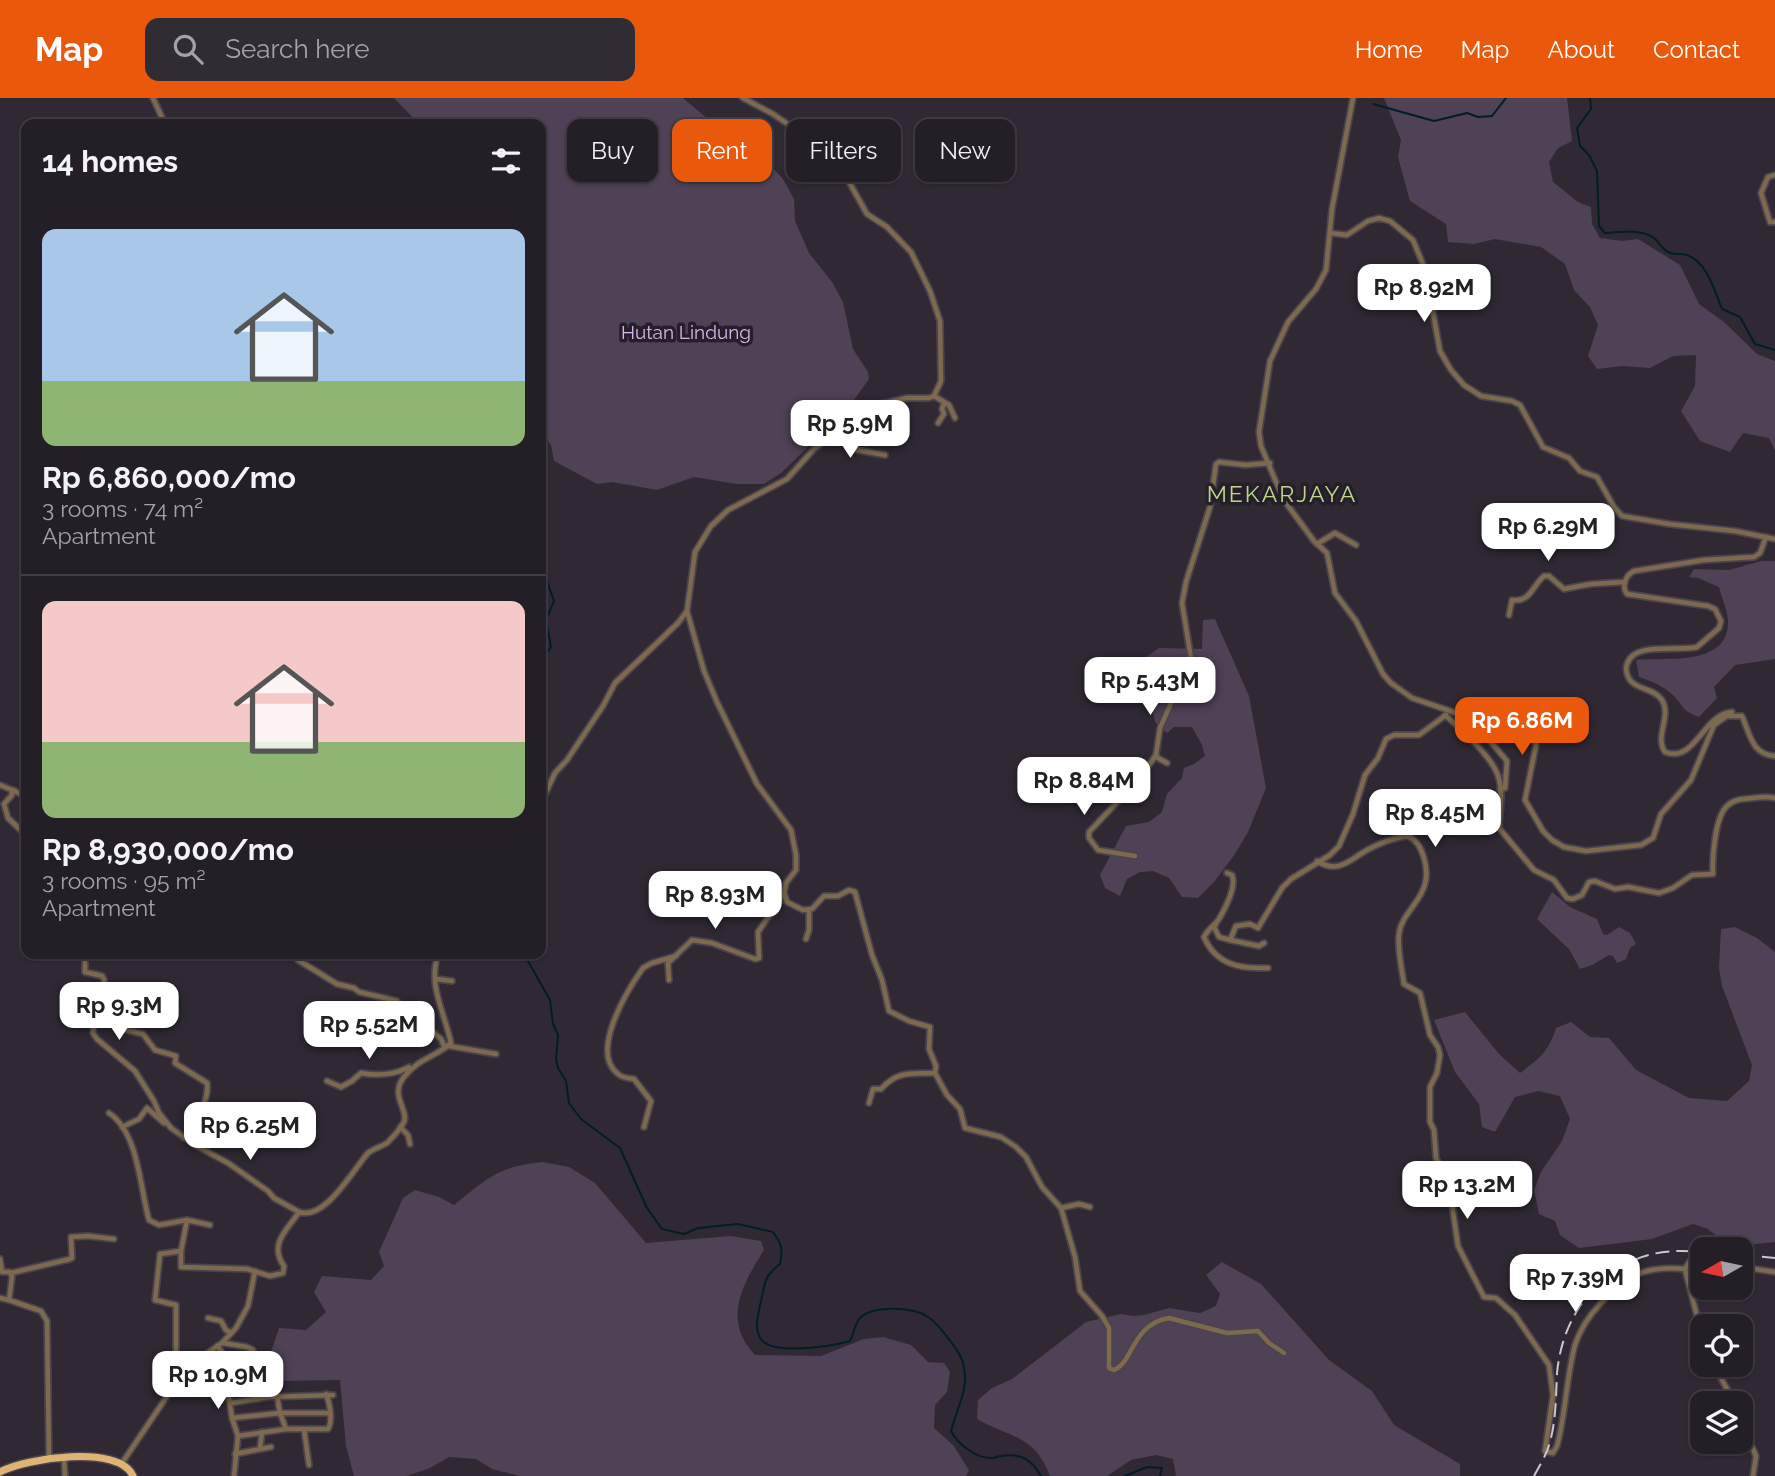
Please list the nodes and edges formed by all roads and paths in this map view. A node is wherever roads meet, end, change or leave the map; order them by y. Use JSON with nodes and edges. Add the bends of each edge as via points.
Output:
{"nodes":[{"id":1,"x":153,"y":98,"type":"edge"},
{"id":2,"x":743,"y":98,"type":"edge"},
{"id":3,"x":1353,"y":98,"type":"edge"},
{"id":4,"x":163,"y":119,"type":"edge"},
{"id":5,"x":1775,"y":175,"type":"edge"},
{"id":6,"x":1775,"y":222,"type":"edge"},
{"id":7,"x":1330,"y":233,"type":"junction"},
{"id":8,"x":934,"y":396,"type":"junction"},
{"id":9,"x":944,"y":403,"type":"junction"},
{"id":10,"x":955,"y":418,"type":"dead end"},
{"id":11,"x":938,"y":423,"type":"dead end"},
{"id":12,"x":846,"y":425,"type":"junction"},
{"id":13,"x":885,"y":455,"type":"dead end"},
{"id":14,"x":1270,"y":463,"type":"junction"},
{"id":15,"x":1766,"y":537,"type":"junction"},
{"id":16,"x":1775,"y":539,"type":"edge"},
{"id":17,"x":1317,"y":544,"type":"junction"},
{"id":18,"x":1356,"y":545,"type":"dead end"},
{"id":19,"x":1624,"y":582,"type":"junction"},
{"id":20,"x":687,"y":611,"type":"junction"},
{"id":21,"x":1509,"y":615,"type":"dead end"},
{"id":22,"x":1447,"y":713,"type":"junction"},
{"id":23,"x":1738,"y":715,"type":"junction"},
{"id":24,"x":1465,"y":716,"type":"junction"},
{"id":25,"x":1156,"y":755,"type":"junction"},
{"id":26,"x":1775,"y":756,"type":"edge"},
{"id":27,"x":1167,"y":762,"type":"dead end"},
{"id":28,"x":0,"y":785,"type":"edge"},
{"id":29,"x":1500,"y":789,"type":"junction"},
{"id":30,"x":12,"y":790,"type":"junction"},
{"id":31,"x":546,"y":792,"type":"edge"},
{"id":32,"x":21,"y":794,"type":"edge"},
{"id":33,"x":1775,"y":798,"type":"edge"},
{"id":34,"x":21,"y":830,"type":"edge"},
{"id":35,"x":1135,"y":856,"type":"dead end"},
{"id":36,"x":1317,"y":861,"type":"junction"},
{"id":37,"x":1227,"y":873,"type":"dead end"},
{"id":38,"x":784,"y":893,"type":"junction"},
{"id":39,"x":808,"y":910,"type":"junction"},
{"id":40,"x":1216,"y":923,"type":"junction"},
{"id":41,"x":806,"y":939,"type":"dead end"},
{"id":42,"x":1230,"y":940,"type":"junction"},
{"id":43,"x":1264,"y":943,"type":"dead end"},
{"id":44,"x":676,"y":956,"type":"junction"},
{"id":45,"x":85,"y":959,"type":"edge"},
{"id":46,"x":297,"y":959,"type":"edge"},
{"id":47,"x":437,"y":959,"type":"edge"},
{"id":48,"x":1268,"y":968,"type":"dead end"},
{"id":49,"x":437,"y":979,"type":"junction"},
{"id":50,"x":669,"y":980,"type":"dead end"},
{"id":51,"x":452,"y":981,"type":"dead end"},
{"id":52,"x":104,"y":1018,"type":"junction"},
{"id":53,"x":447,"y":1047,"type":"junction"},
{"id":54,"x":496,"y":1054,"type":"dead end"},
{"id":55,"x":413,"y":1065,"type":"junction"},
{"id":56,"x":936,"y":1073,"type":"junction"},
{"id":57,"x":327,"y":1081,"type":"dead end"},
{"id":58,"x":869,"y":1103,"type":"dead end"},
{"id":59,"x":109,"y":1113,"type":"dead end"},
{"id":60,"x":168,"y":1124,"type":"junction"},
{"id":61,"x":400,"y":1127,"type":"junction"},
{"id":62,"x":645,"y":1127,"type":"dead end"},
{"id":63,"x":122,"y":1128,"type":"junction"},
{"id":64,"x":184,"y":1138,"type":"junction"},
{"id":65,"x":410,"y":1144,"type":"dead end"},
{"id":66,"x":1090,"y":1207,"type":"dead end"},
{"id":67,"x":1061,"y":1208,"type":"junction"},
{"id":68,"x":299,"y":1212,"type":"junction"},
{"id":69,"x":187,"y":1220,"type":"junction"},
{"id":70,"x":210,"y":1225,"type":"dead end"},
{"id":71,"x":114,"y":1239,"type":"dead end"},
{"id":72,"x":181,"y":1251,"type":"junction"},
{"id":73,"x":0,"y":1259,"type":"edge"},
{"id":74,"x":1690,"y":1261,"type":"edge"},
{"id":75,"x":1685,"y":1269,"type":"junction"},
{"id":76,"x":1754,"y":1270,"type":"edge"},
{"id":77,"x":255,"y":1271,"type":"junction"},
{"id":78,"x":1775,"y":1272,"type":"edge"},
{"id":79,"x":11,"y":1273,"type":"junction"},
{"id":80,"x":0,"y":1298,"type":"edge"},
{"id":81,"x":9,"y":1300,"type":"junction"},
{"id":82,"x":1696,"y":1314,"type":"edge"},
{"id":83,"x":208,"y":1318,"type":"dead end"},
{"id":84,"x":231,"y":1333,"type":"junction"},
{"id":85,"x":219,"y":1345,"type":"junction"},
{"id":86,"x":1284,"y":1353,"type":"dead end"},
{"id":87,"x":228,"y":1368,"type":"junction"},
{"id":88,"x":185,"y":1372,"type":"junction"},
{"id":89,"x":326,"y":1394,"type":"junction"},
{"id":90,"x":333,"y":1395,"type":"dead end"},
{"id":91,"x":277,"y":1396,"type":"junction"},
{"id":92,"x":231,"y":1403,"type":"junction"},
{"id":93,"x":280,"y":1413,"type":"junction"},
{"id":94,"x":330,"y":1413,"type":"junction"},
{"id":95,"x":232,"y":1418,"type":"junction"},
{"id":96,"x":286,"y":1429,"type":"junction"},
{"id":97,"x":304,"y":1429,"type":"junction"},
{"id":98,"x":262,"y":1432,"type":"junction"},
{"id":99,"x":238,"y":1436,"type":"junction"},
{"id":100,"x":271,"y":1447,"type":"dead end"},
{"id":101,"x":260,"y":1448,"type":"junction"},
{"id":102,"x":1753,"y":1449,"type":"edge"},
{"id":103,"x":235,"y":1454,"type":"junction"},
{"id":104,"x":64,"y":1457,"type":"junction"},
{"id":105,"x":49,"y":1459,"type":"junction"},
{"id":106,"x":122,"y":1464,"type":"junction"},
{"id":107,"x":309,"y":1465,"type":"dead end"},
{"id":108,"x":0,"y":1472,"type":"edge"},
{"id":109,"x":65,"y":1476,"type":"edge"},
{"id":110,"x":133,"y":1476,"type":"edge"},
{"id":111,"x":234,"y":1476,"type":"edge"},
{"id":112,"x":1754,"y":1476,"type":"edge"}],
"edges":[{"from":1,"to":4,"type":"street"},
{"from":2,"to":8,"type":"street","via":[[823,148],[844,173],[867,214],[911,252],[940,321],[942,376]]},
{"from":3,"to":7,"type":"street"},
{"from":5,"to":6,"type":"street","via":[[1768,177],[1761,193],[1770,222]]},
{"from":7,"to":14,"type":"street","via":[[1326,270],[1288,322],[1270,361],[1259,432]]},
{"from":7,"to":15,"type":"street","via":[[1346,235],[1378,218],[1391,222],[1413,240],[1425,269],[1440,351],[1451,370],[1481,396],[1520,405],[1543,447],[1597,477],[1622,516]]},
{"from":8,"to":9,"type":"street"},
{"from":8,"to":12,"type":"street","via":[[880,402]]},
{"from":9,"to":10,"type":"street"},
{"from":9,"to":11,"type":"street"},
{"from":12,"to":13,"type":"street","via":[[857,450]]},
{"from":12,"to":20,"type":"street","via":[[814,449],[787,479],[728,510],[710,526],[695,552]]},
{"from":14,"to":17,"type":"street","via":[[1283,499]]},
{"from":14,"to":25,"type":"street","via":[[1216,464],[1212,502],[1182,603],[1191,658],[1160,728]]},
{"from":15,"to":16,"type":"street"},
{"from":15,"to":19,"type":"street","via":[[1754,557],[1634,571]]},
{"from":17,"to":18,"type":"street","via":[[1335,533]]},
{"from":17,"to":22,"type":"street","via":[[1329,556],[1335,593],[1356,621],[1383,674],[1408,696]]},
{"from":19,"to":21,"type":"street","via":[[1564,589],[1544,576],[1526,597],[1512,600]]},
{"from":19,"to":23,"type":"street","via":[[1629,595],[1708,606],[1721,621],[1720,628],[1697,647],[1643,651],[1632,655],[1626,664],[1632,682],[1663,702],[1660,743],[1665,752],[1687,750],[1713,719],[1734,712]]},
{"from":20,"to":31,"type":"street","via":[[615,683]]},
{"from":20,"to":38,"type":"street","via":[[717,702],[757,784],[791,830],[796,870],[786,881]]},
{"from":22,"to":24,"type":"street"},
{"from":22,"to":29,"type":"street","via":[[1497,771]]},
{"from":22,"to":36,"type":"street","via":[[1419,735],[1386,739],[1365,775],[1339,846]]},
{"from":23,"to":24,"type":"street","via":[[1727,716],[1713,726],[1690,780],[1661,814],[1650,841],[1631,848],[1587,851],[1564,848],[1553,841],[1528,807],[1525,795],[1536,745],[1523,715]]},
{"from":23,"to":26,"type":"street","via":[[1757,749]]},
{"from":24,"to":29,"type":"street","via":[[1466,725],[1485,735],[1507,761],[1506,782]]},
{"from":25,"to":27,"type":"street"},
{"from":25,"to":35,"type":"street","via":[[1089,832],[1098,850]]},
{"from":28,"to":30,"type":"street"},
{"from":29,"to":33,"type":"street","via":[[1499,828],[1534,870],[1554,880],[1560,892],[1573,899],[1582,895],[1589,882],[1659,893],[1692,875],[1713,874],[1713,854],[1725,807],[1734,801]]},
{"from":30,"to":32,"type":"street"},
{"from":30,"to":34,"type":"street","via":[[5,814]]},
{"from":36,"to":42,"type":"street","via":[[1282,888],[1258,928],[1236,926]]},
{"from":36,"to":75,"type":"street","via":[[1340,867],[1385,842],[1407,836],[1422,852],[1425,884],[1399,937],[1404,984],[1420,993],[1440,1053],[1430,1087],[1436,1158],[1449,1184],[1458,1242],[1467,1266],[1485,1297],[1496,1298],[1516,1315],[1549,1365],[1553,1395],[1545,1451],[1553,1453],[1557,1446],[1574,1349],[1593,1311],[1630,1276],[1653,1269]]},
{"from":37,"to":40,"type":"street","via":[[1234,880],[1233,889]]},
{"from":38,"to":39,"type":"street","via":[[789,905]]},
{"from":38,"to":44,"type":"street","via":[[758,932],[759,958],[692,940]]},
{"from":39,"to":41,"type":"street"},
{"from":39,"to":56,"type":"street","via":[[816,908],[824,896],[855,892],[888,1009],[931,1028],[929,1049]]},
{"from":40,"to":42,"type":"street","via":[[1217,935]]},
{"from":40,"to":48,"type":"street","via":[[1204,937],[1208,949],[1227,963]]},
{"from":42,"to":43,"type":"street"},
{"from":44,"to":50,"type":"street","via":[[668,963]]},
{"from":44,"to":62,"type":"street","via":[[643,968],[611,1024],[609,1062],[621,1077],[634,1079],[651,1101]]},
{"from":45,"to":52,"type":"street","via":[[85,972],[104,979]]},
{"from":46,"to":53,"type":"street","via":[[343,987],[397,1001],[403,1016],[416,1017]]},
{"from":47,"to":49,"type":"street"},
{"from":49,"to":51,"type":"street"},
{"from":49,"to":53,"type":"street","via":[[440,1010],[451,1042]]},
{"from":52,"to":60,"type":"street","via":[[94,1024],[94,1035],[135,1071]]},
{"from":52,"to":64,"type":"street","via":[[121,1029],[143,1034],[155,1050],[176,1056],[175,1063],[207,1083],[197,1120]]},
{"from":53,"to":54,"type":"street"},
{"from":53,"to":55,"type":"street"},
{"from":55,"to":57,"type":"street","via":[[397,1073],[361,1073],[341,1087]]},
{"from":55,"to":61,"type":"street","via":[[399,1088],[398,1102],[405,1115]]},
{"from":56,"to":58,"type":"street","via":[[892,1078],[881,1089],[873,1089]]},
{"from":56,"to":67,"type":"street","via":[[960,1109],[966,1129],[1000,1137],[1020,1149],[1042,1187]]},
{"from":59,"to":63,"type":"street"},
{"from":60,"to":63,"type":"street","via":[[147,1108],[139,1119]]},
{"from":60,"to":64,"type":"street"},
{"from":61,"to":65,"type":"street"},
{"from":61,"to":68,"type":"street","via":[[387,1143],[371,1151],[320,1209]]},
{"from":63,"to":69,"type":"street","via":[[149,1219],[159,1225]]},
{"from":64,"to":68,"type":"street"},
{"from":66,"to":67,"type":"street"},
{"from":67,"to":86,"type":"street","via":[[1080,1291],[1109,1328],[1111,1370],[1120,1368],[1144,1331],[1169,1318],[1225,1333],[1258,1331]]},
{"from":68,"to":77,"type":"street","via":[[282,1234],[277,1252],[284,1272],[270,1276]]},
{"from":69,"to":70,"type":"street"},
{"from":69,"to":72,"type":"street"},
{"from":71,"to":79,"type":"street","via":[[71,1237],[72,1258]]},
{"from":72,"to":77,"type":"street","via":[[181,1270]]},
{"from":72,"to":88,"type":"street","via":[[160,1254],[155,1300],[176,1305],[176,1360]]},
{"from":73,"to":79,"type":"street","via":[[2,1272]]},
{"from":74,"to":75,"type":"street"},
{"from":75,"to":82,"type":"street"},
{"from":76,"to":78,"type":"street"},
{"from":77,"to":84,"type":"street","via":[[245,1314]]},
{"from":79,"to":81,"type":"street"},
{"from":80,"to":81,"type":"street"},
{"from":81,"to":105,"type":"street","via":[[41,1311],[47,1321]]},
{"from":83,"to":84,"type":"street","via":[[221,1321]]},
{"from":84,"to":85,"type":"street"},
{"from":85,"to":87,"type":"street"},
{"from":85,"to":87,"type":"street","via":[[253,1350],[251,1361]]},
{"from":85,"to":88,"type":"street"},
{"from":87,"to":92,"type":"street","via":[[219,1379]]},
{"from":88,"to":106,"type":"street"},
{"from":89,"to":90,"type":"street"},
{"from":89,"to":91,"type":"street"},
{"from":89,"to":94,"type":"street"},
{"from":91,"to":92,"type":"street"},
{"from":91,"to":93,"type":"street"},
{"from":92,"to":95,"type":"street"},
{"from":93,"to":94,"type":"street"},
{"from":93,"to":95,"type":"street"},
{"from":93,"to":96,"type":"street"},
{"from":94,"to":97,"type":"street","via":[[329,1428]]},
{"from":95,"to":99,"type":"street"},
{"from":96,"to":97,"type":"street"},
{"from":96,"to":98,"type":"street"},
{"from":97,"to":107,"type":"street"},
{"from":98,"to":99,"type":"street"},
{"from":98,"to":101,"type":"street"},
{"from":99,"to":103,"type":"street"},
{"from":100,"to":101,"type":"street"},
{"from":101,"to":103,"type":"street"},
{"from":102,"to":112,"type":"street"},
{"from":103,"to":111,"type":"street"},
{"from":104,"to":105,"type":"highway"},
{"from":104,"to":106,"type":"highway"},
{"from":104,"to":109,"type":"street"},
{"from":105,"to":108,"type":"highway"},
{"from":106,"to":110,"type":"highway"}]}
